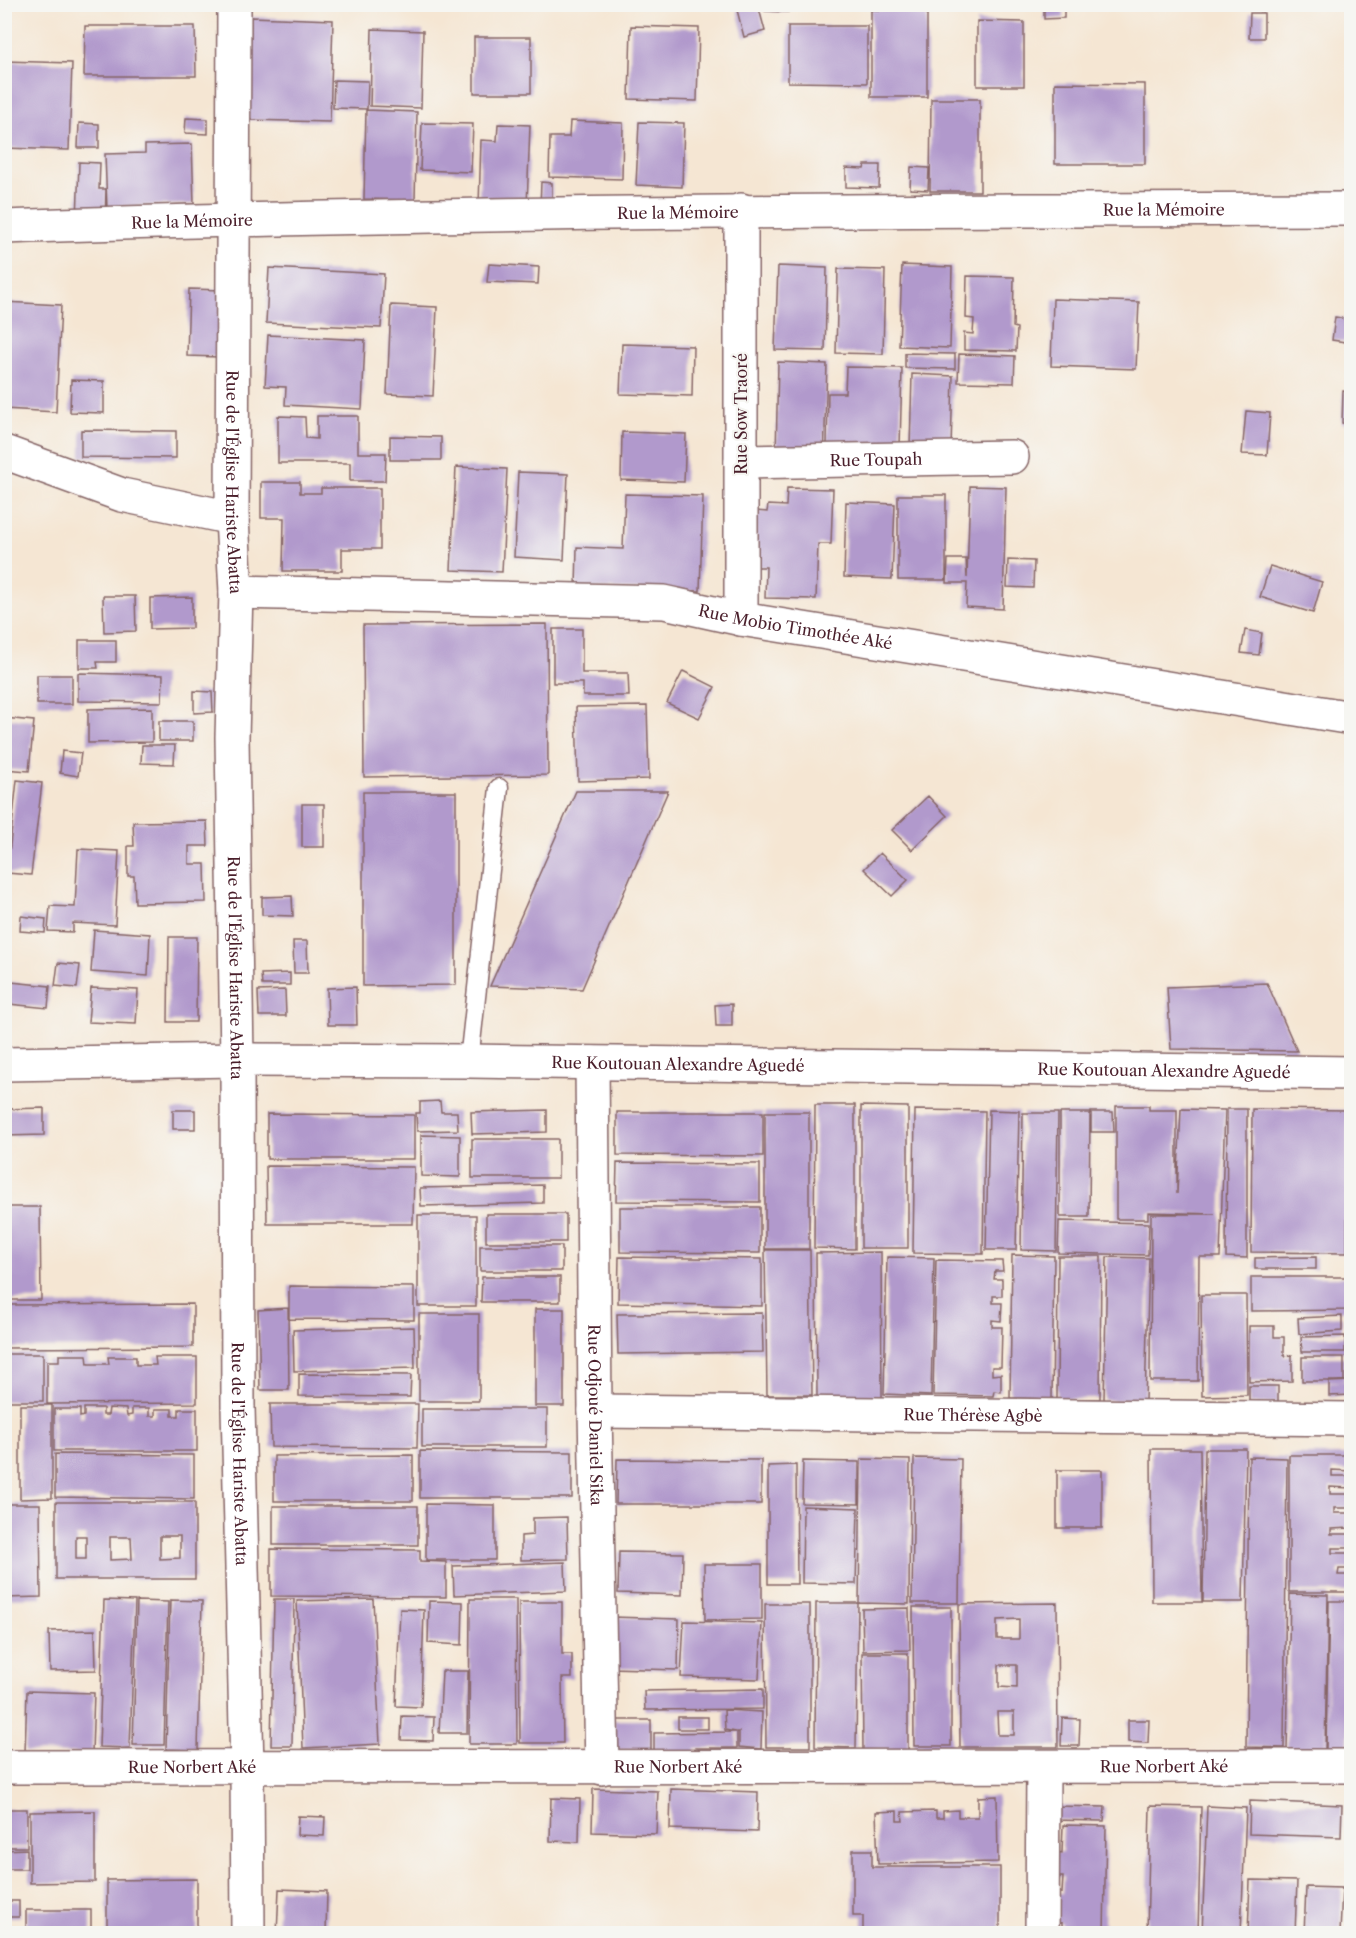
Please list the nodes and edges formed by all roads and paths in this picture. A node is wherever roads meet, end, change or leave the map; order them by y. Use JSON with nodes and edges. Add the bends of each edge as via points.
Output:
{"nodes":[{"id":1,"x":234,"y":4,"type":"edge"},
{"id":2,"x":1352,"y":209,"type":"edge"},
{"id":3,"x":741,"y":210,"type":"junction"},
{"id":4,"x":233,"y":219,"type":"junction"},
{"id":5,"x":4,"y":227,"type":"edge"},
{"id":6,"x":4,"y":452,"type":"edge"},
{"id":7,"x":1012,"y":457,"type":"dead end"},
{"id":8,"x":741,"y":462,"type":"junction"},
{"id":9,"x":232,"y":518,"type":"junction"},
{"id":10,"x":236,"y":592,"type":"junction"},
{"id":11,"x":741,"y":619,"type":"junction"},
{"id":12,"x":1352,"y":718,"type":"edge"},
{"id":13,"x":499,"y":788,"type":"dead end"},
{"id":14,"x":237,"y":1060,"type":"junction"},
{"id":15,"x":469,"y":1061,"type":"junction"},
{"id":16,"x":592,"y":1063,"type":"junction"},
{"id":17,"x":4,"y":1064,"type":"edge"},
{"id":18,"x":1352,"y":1072,"type":"edge"},
{"id":19,"x":595,"y":1410,"type":"junction"},
{"id":20,"x":1352,"y":1419,"type":"edge"},
{"id":21,"x":1352,"y":1766,"type":"edge"},
{"id":22,"x":4,"y":1767,"type":"edge"},
{"id":23,"x":247,"y":1767,"type":"junction"},
{"id":24,"x":1043,"y":1767,"type":"junction"},
{"id":25,"x":602,"y":1768,"type":"junction"},
{"id":26,"x":248,"y":1934,"type":"edge"},
{"id":27,"x":1042,"y":1934,"type":"edge"}],
"edges":[{"from":1,"to":4,"type":"street","name":"Rue de l'Église Hariste Abatta"},
{"from":2,"to":3,"type":"street","name":"Rue la Mémoire"},
{"from":3,"to":4,"type":"street","name":"Rue la Mémoire"},
{"from":3,"to":8,"type":"street","name":"Rue Sow Traoré"},
{"from":4,"to":5,"type":"street","name":"Rue la Mémoire"},
{"from":4,"to":9,"type":"street","name":"Rue de l'Église Hariste Abatta"},
{"from":6,"to":9,"type":"street","via":[[122,495]]},
{"from":7,"to":8,"type":"street","name":"Rue Toupah"},
{"from":8,"to":11,"type":"street","name":"Rue Sow Traoré"},
{"from":9,"to":10,"type":"street","name":"Rue de l'Église Hariste Abatta"},
{"from":10,"to":11,"type":"street","name":"Rue Mobio Timothée Aké","via":[[664,602]]},
{"from":10,"to":14,"type":"street","name":"Rue de l'Église Hariste Abatta","via":[[232,737]]},
{"from":11,"to":12,"type":"street","name":"Rue Mobio Timothée Aké"},
{"from":13,"to":15,"type":"lane"},
{"from":14,"to":15,"type":"street","name":"Rue Koutouan Alexandre Aguedé"},
{"from":14,"to":17,"type":"street","name":"Rue Koutouan Alexandre Aguedé"},
{"from":14,"to":23,"type":"street","name":"Rue de l'Église Hariste Abatta","via":[[238,1419]]},
{"from":15,"to":16,"type":"street","name":"Rue Koutouan Alexandre Aguedé"},
{"from":16,"to":18,"type":"street","name":"Rue Koutouan Alexandre Aguedé"},
{"from":16,"to":19,"type":"street","name":"Rue Odjoué Daniel Sika"},
{"from":19,"to":20,"type":"street","name":"Rue Thérèse Agbè"},
{"from":19,"to":25,"type":"street","name":"Rue Odjoué Daniel Sika"},
{"from":21,"to":24,"type":"street","name":"Rue Norbert Aké"},
{"from":22,"to":23,"type":"street","name":"Rue Norbert Aké"},
{"from":23,"to":25,"type":"street","name":"Rue Norbert Aké"},
{"from":23,"to":26,"type":"street","name":"Rue de l'Église Hariste Abatta"},
{"from":24,"to":25,"type":"street","name":"Rue Norbert Aké"},
{"from":24,"to":27,"type":"street"}]}
